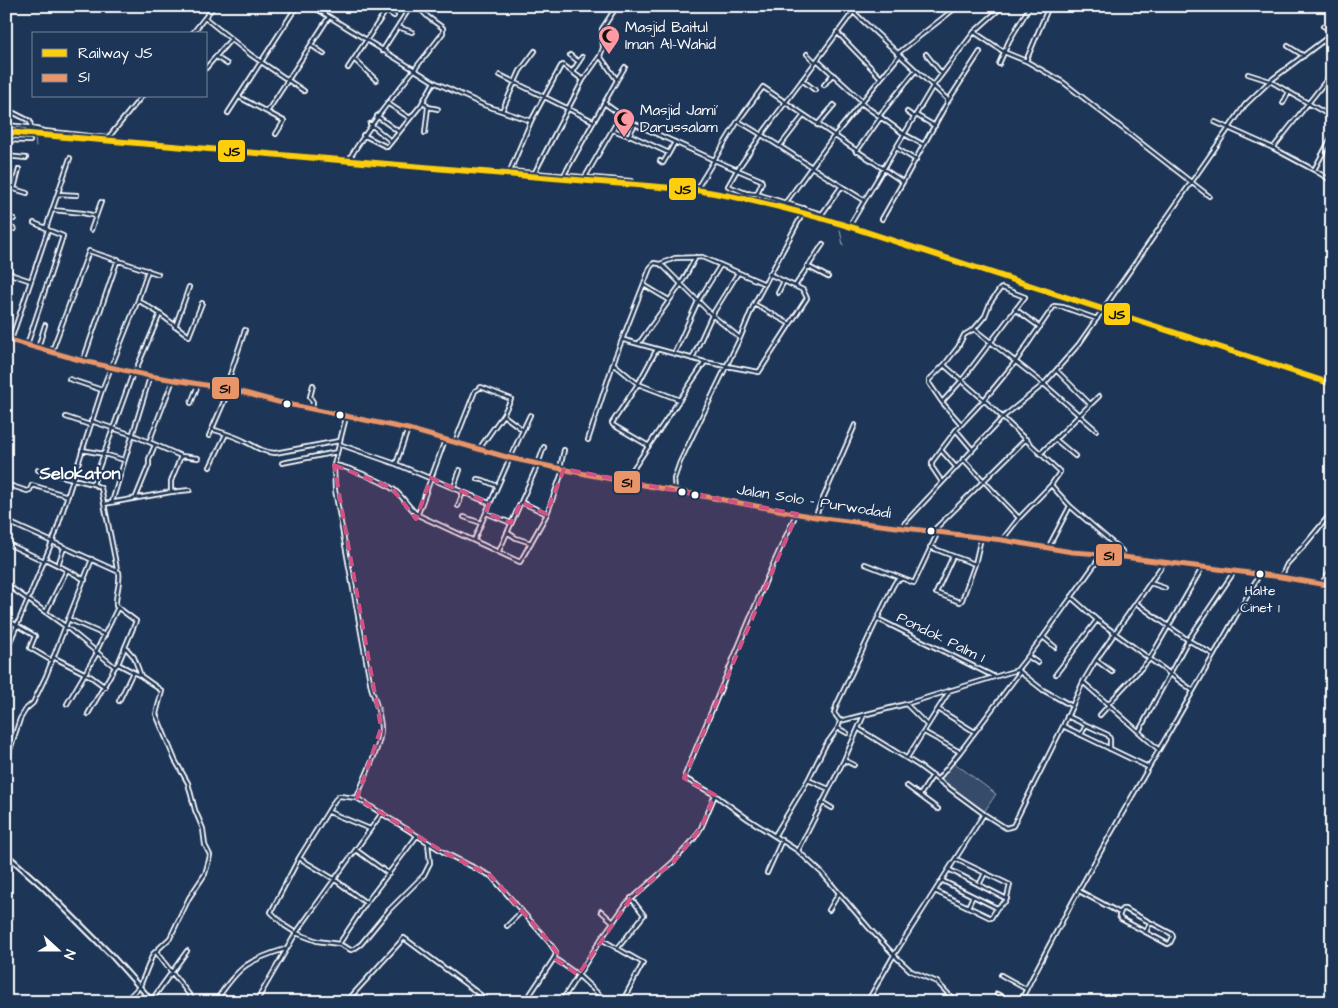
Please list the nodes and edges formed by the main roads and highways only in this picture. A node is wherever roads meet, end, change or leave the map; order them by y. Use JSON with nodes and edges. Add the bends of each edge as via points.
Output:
{"nodes":[{"id":1,"x":9,"y":340,"type":"edge"},
{"id":2,"x":1332,"y":586,"type":"edge"}],
"edges":[{"from":1,"to":2,"type":"main road","name":"Jalan Solo - Purwodadi","via":[[110,368],[228,388],[408,429],[510,458],[796,514]]}]}
